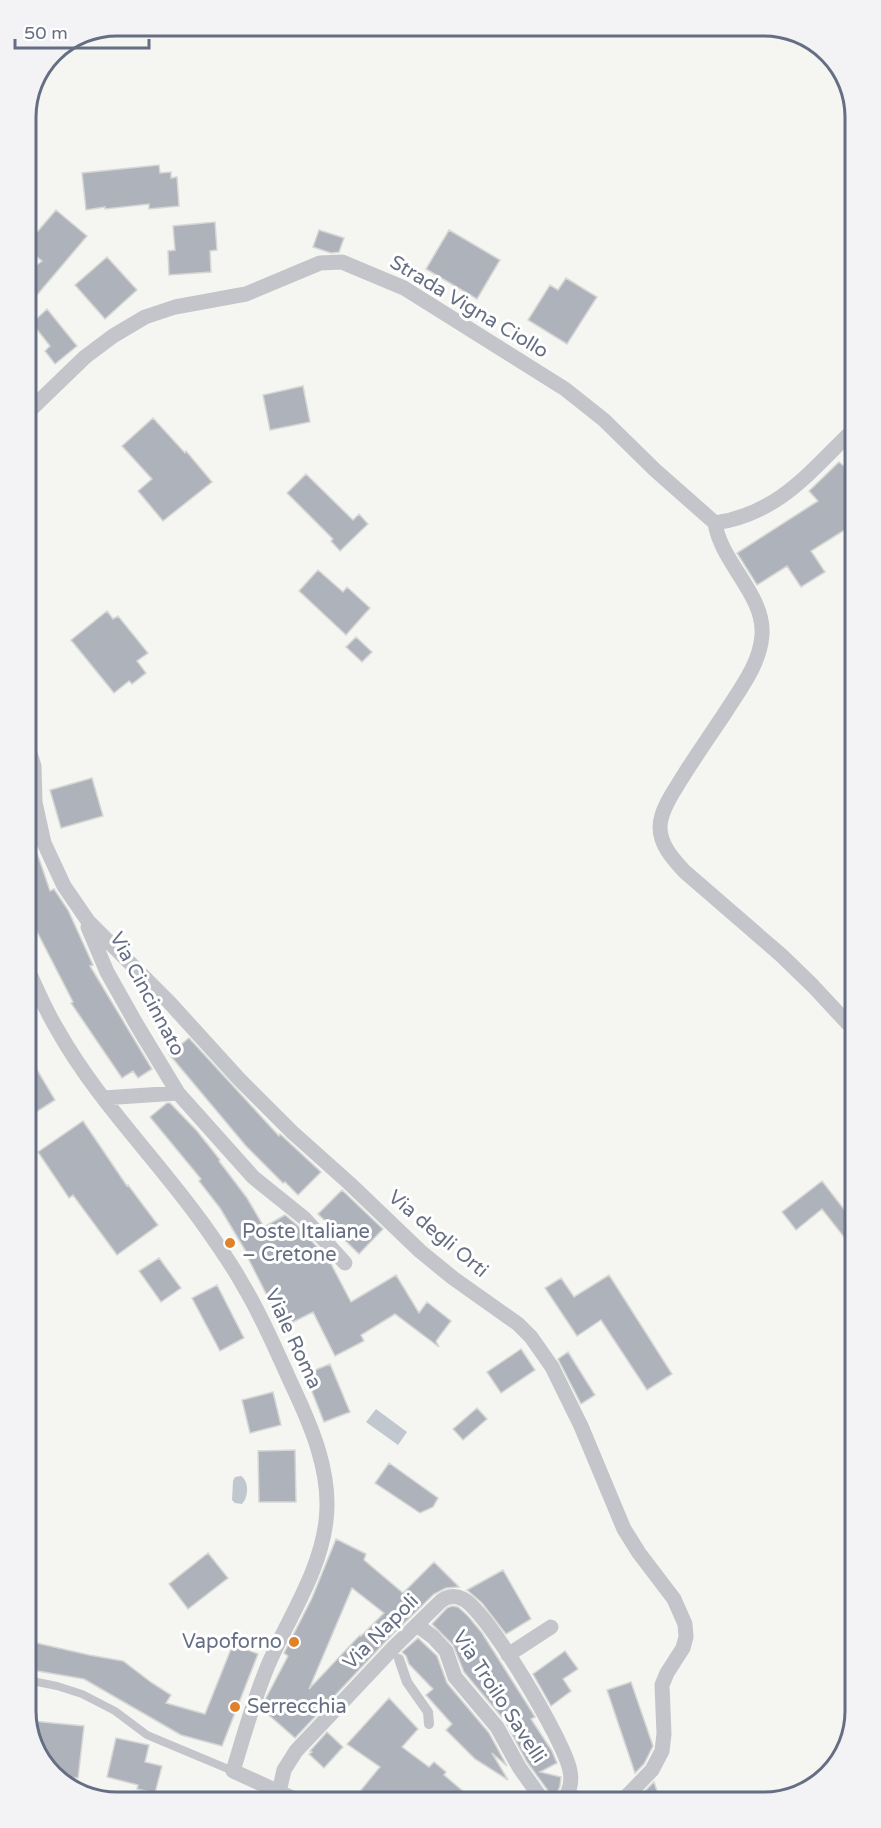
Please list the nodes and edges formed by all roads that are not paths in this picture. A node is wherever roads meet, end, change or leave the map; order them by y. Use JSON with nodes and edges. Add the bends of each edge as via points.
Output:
{"nodes":[{"id":1,"x":36,"y":404,"type":"edge"},
{"id":2,"x":845,"y":438,"type":"edge"},
{"id":3,"x":715,"y":523,"type":"junction"},
{"id":4,"x":36,"y":807,"type":"edge"},
{"id":5,"x":82,"y":913,"type":"junction"},
{"id":6,"x":36,"y":986,"type":"edge"},
{"id":7,"x":845,"y":1020,"type":"edge"},
{"id":8,"x":178,"y":1093,"type":"junction"},
{"id":9,"x":103,"y":1098,"type":"junction"},
{"id":10,"x":345,"y":1263,"type":"dead end"},
{"id":11,"x":417,"y":1624,"type":"junction"},
{"id":12,"x":551,"y":1627,"type":"dead end"},
{"id":13,"x":508,"y":1655,"type":"junction"},
{"id":14,"x":399,"y":1659,"type":"dead end"},
{"id":15,"x":36,"y":1682,"type":"edge"},
{"id":16,"x":429,"y":1724,"type":"dead end"},
{"id":17,"x":233,"y":1771,"type":"junction"},
{"id":18,"x":279,"y":1792,"type":"joint"},
{"id":19,"x":537,"y":1792,"type":"edge"},
{"id":20,"x":568,"y":1792,"type":"edge"},
{"id":21,"x":631,"y":1792,"type":"edge"}],
"edges":[{"from":1,"to":3,"type":"street","name":"Strada Vigna Ciollo","via":[[85,357],[145,317],[175,307],[246,294],[320,263],[342,262],[404,288],[565,389]]},
{"from":2,"to":3,"type":"street","via":[[778,500],[747,515]]},
{"from":3,"to":7,"type":"street","via":[[723,548],[757,607],[761,643],[748,676],[672,795],[660,825],[662,838],[684,871],[781,955]]},
{"from":4,"to":5,"type":"street","name":"Via degli Orti","via":[[44,843]]},
{"from":5,"to":8,"type":"street","name":"Via Cincinnato","via":[[107,972]]},
{"from":5,"to":21,"type":"street","name":"Via degli Orti","via":[[292,1132],[436,1265],[518,1324],[552,1367],[629,1538],[668,1591],[685,1624],[686,1642],[662,1685],[664,1739],[660,1757]]},
{"from":6,"to":9,"type":"street","name":"Viale Roma","via":[[57,1030]]},
{"from":8,"to":9,"type":"street"},
{"from":8,"to":10,"type":"street","name":"Via Cincinnato","via":[[253,1177],[304,1218]]},
{"from":9,"to":17,"type":"street","name":"Viale Roma","via":[[195,1213],[244,1286],[303,1410],[323,1469],[327,1512],[319,1554],[263,1677]]},
{"from":11,"to":13,"type":"street","name":"Via Napoli","via":[[445,1598],[463,1599]]},
{"from":11,"to":18,"type":"street","name":"Via Napoli","via":[[291,1757]]},
{"from":11,"to":19,"type":"street","name":"Via Troilo Savelli","via":[[444,1648],[455,1677],[497,1727]]},
{"from":12,"to":13,"type":"street"},
{"from":13,"to":20,"type":"street","via":[[566,1756],[571,1776]]},
{"from":14,"to":16,"type":"street","via":[[407,1682],[428,1712]]},
{"from":15,"to":17,"type":"lane","via":[[82,1694],[115,1711],[147,1735]]},
{"from":17,"to":18,"type":"street"}]}
